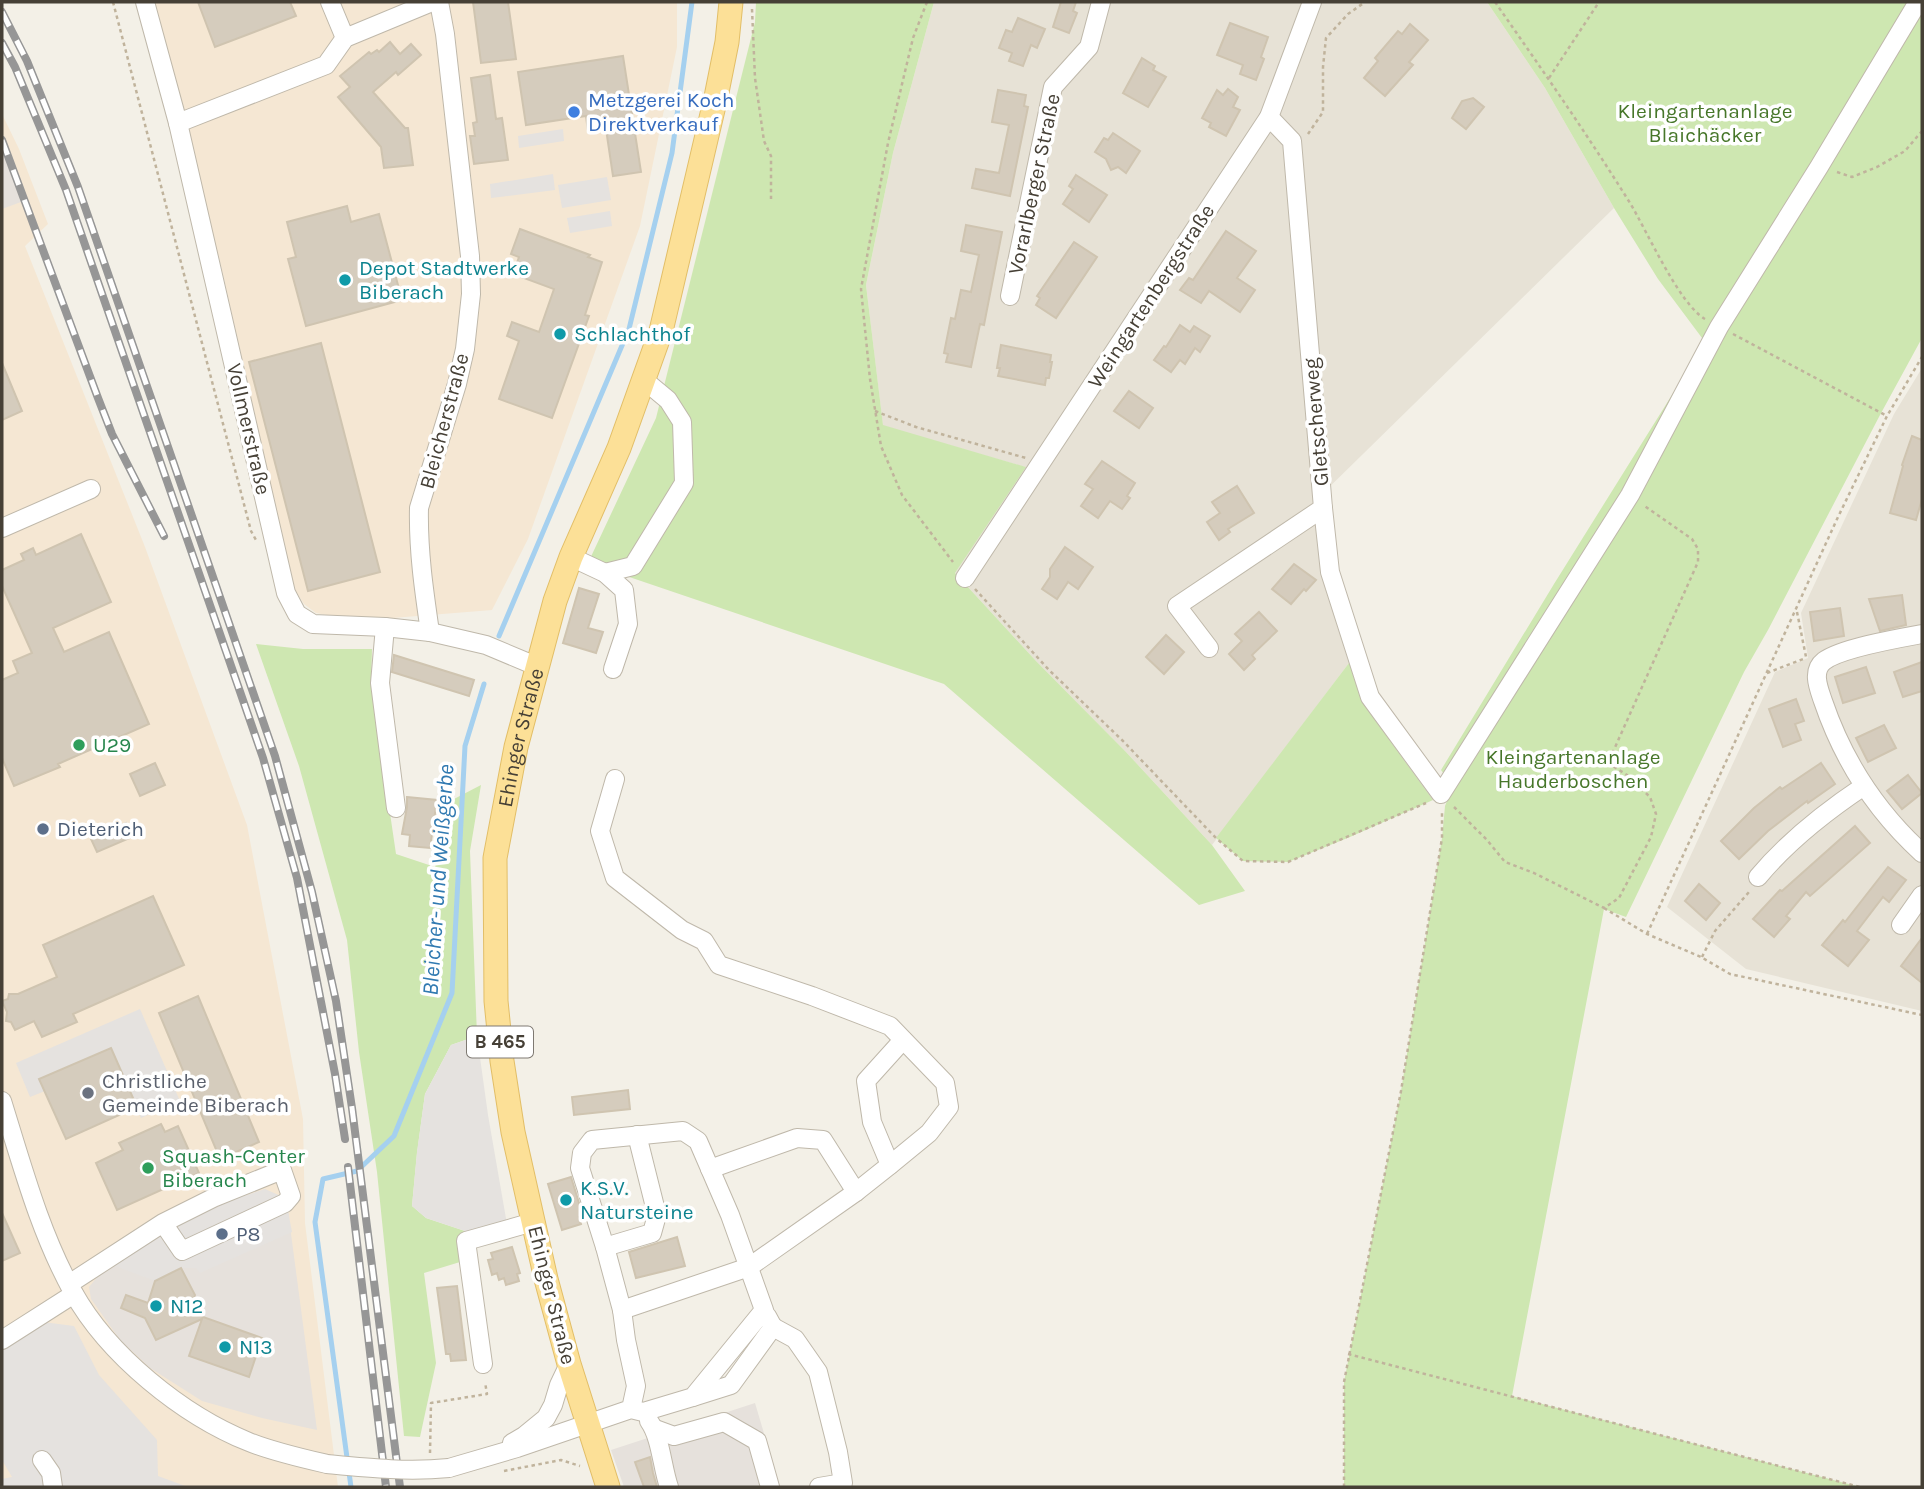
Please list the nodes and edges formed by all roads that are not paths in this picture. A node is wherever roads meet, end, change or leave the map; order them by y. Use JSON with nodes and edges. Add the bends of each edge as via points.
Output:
{"nodes":[{"id":1,"x":145,"y":2,"type":"edge"},
{"id":2,"x":330,"y":2,"type":"edge"},
{"id":3,"x":432,"y":2,"type":"edge"},
{"id":4,"x":439,"y":2,"type":"edge"},
{"id":5,"x":731,"y":2,"type":"edge"},
{"id":6,"x":1101,"y":2,"type":"edge"},
{"id":7,"x":1312,"y":2,"type":"edge"},
{"id":8,"x":1918,"y":2,"type":"edge"},
{"id":9,"x":345,"y":38,"type":"junction"},
{"id":10,"x":1269,"y":117,"type":"junction"},
{"id":11,"x":178,"y":123,"type":"junction"},
{"id":12,"x":1010,"y":296,"type":"dead end"},
{"id":13,"x":644,"y":380,"type":"junction"},
{"id":14,"x":91,"y":489,"type":"dead end"},
{"id":15,"x":1323,"y":508,"type":"junction"},
{"id":16,"x":2,"y":528,"type":"edge"},
{"id":17,"x":580,"y":561,"type":"junction"},
{"id":18,"x":605,"y":573,"type":"junction"},
{"id":19,"x":965,"y":578,"type":"road end"},
{"id":20,"x":385,"y":627,"type":"junction"},
{"id":21,"x":430,"y":632,"type":"junction"},
{"id":22,"x":1922,"y":634,"type":"edge"},
{"id":23,"x":1209,"y":648,"type":"dead end"},
{"id":24,"x":536,"y":666,"type":"junction"},
{"id":25,"x":613,"y":669,"type":"dead end"},
{"id":26,"x":615,"y":779,"type":"dead end"},
{"id":27,"x":1864,"y":786,"type":"junction"},
{"id":28,"x":396,"y":808,"type":"dead end"},
{"id":29,"x":1922,"y":853,"type":"edge"},
{"id":30,"x":1758,"y":877,"type":"road end"},
{"id":31,"x":1922,"y":895,"type":"edge"},
{"id":32,"x":1901,"y":925,"type":"dead end"},
{"id":33,"x":903,"y":1040,"type":"junction"},
{"id":34,"x":2,"y":1101,"type":"edge"},
{"id":35,"x":637,"y":1135,"type":"junction"},
{"id":36,"x":890,"y":1165,"type":"junction"},
{"id":37,"x":710,"y":1169,"type":"junction"},
{"id":38,"x":856,"y":1192,"type":"junction"},
{"id":39,"x":533,"y":1222,"type":"junction"},
{"id":40,"x":163,"y":1223,"type":"junction"},
{"id":41,"x":605,"y":1247,"type":"junction"},
{"id":42,"x":749,"y":1267,"type":"junction"},
{"id":43,"x":71,"y":1289,"type":"junction"},
{"id":44,"x":622,"y":1310,"type":"junction"},
{"id":45,"x":764,"y":1310,"type":"junction"},
{"id":46,"x":773,"y":1327,"type":"junction"},
{"id":47,"x":2,"y":1340,"type":"edge"},
{"id":48,"x":482,"y":1364,"type":"road end"},
{"id":49,"x":569,"y":1364,"type":"junction"},
{"id":50,"x":693,"y":1397,"type":"junction"},
{"id":51,"x":637,"y":1410,"type":"junction"},
{"id":52,"x":588,"y":1425,"type":"junction"},
{"id":53,"x":655,"y":1429,"type":"junction"},
{"id":54,"x":483,"y":1458,"type":"junction"},
{"id":55,"x":42,"y":1460,"type":"dead end"},
{"id":56,"x":843,"y":1485,"type":"edge"},
{"id":57,"x":53,"y":1487,"type":"edge"},
{"id":58,"x":608,"y":1487,"type":"edge"},
{"id":59,"x":669,"y":1487,"type":"edge"},
{"id":60,"x":770,"y":1487,"type":"edge"},
{"id":61,"x":819,"y":1487,"type":"edge"}],
"edges":[{"from":1,"to":11,"type":"street","name":"Vollmerstraße"},
{"from":2,"to":9,"type":"street"},
{"from":3,"to":9,"type":"street"},
{"from":4,"to":21,"type":"street","name":"Bleicherstraße","via":[[471,294],[457,384],[419,508]]},
{"from":5,"to":13,"type":"main road","name":"Ehinger Straße","number":"B 465","via":[[719,83],[677,269]]},
{"from":6,"to":12,"type":"street","name":"Vorarlberger Straße","via":[[1089,47],[1054,87]]},
{"from":7,"to":10,"type":"street","name":"Weingartenbergstraße"},
{"from":8,"to":15,"type":"street","via":[[1719,327],[1630,495],[1441,794],[1370,697],[1329,572]]},
{"from":9,"to":11,"type":"street","via":[[326,65]]},
{"from":10,"to":15,"type":"street","name":"Gletscherweg","via":[[1293,141]]},
{"from":10,"to":19,"type":"street","name":"Weingartenbergstraße"},
{"from":11,"to":20,"type":"street","name":"Vollmerstraße","via":[[286,593],[297,614],[313,624]]},
{"from":13,"to":17,"type":"main road","name":"Ehinger Straße","number":"B 465"},
{"from":13,"to":18,"type":"street","via":[[667,400],[682,422],[684,484],[633,565]]},
{"from":14,"to":16,"type":"street"},
{"from":15,"to":23,"type":"street","name":"Gletscherweg","via":[[1177,606]]},
{"from":17,"to":18,"type":"street"},
{"from":17,"to":24,"type":"main road","name":"Ehinger Straße","number":"B 465","via":[[555,601]]},
{"from":18,"to":25,"type":"street","via":[[624,590],[628,624]]},
{"from":20,"to":21,"type":"street","name":"Vollmerstraße"},
{"from":20,"to":28,"type":"street","via":[[380,682]]},
{"from":21,"to":24,"type":"street","name":"Vollmerstraße","via":[[486,645]]},
{"from":22,"to":27,"type":"street","via":[[1845,652],[1819,668],[1816,680],[1830,721]]},
{"from":24,"to":39,"type":"main road","name":"Ehinger Straße","number":"B 465","via":[[495,858],[496,1001],[502,1061]]},
{"from":26,"to":33,"type":"street","via":[[600,831],[615,878],[704,942],[719,965],[890,1027]]},
{"from":27,"to":29,"type":"street"},
{"from":27,"to":30,"type":"street","via":[[1811,825]]},
{"from":31,"to":32,"type":"street"},
{"from":33,"to":36,"type":"street","via":[[866,1081],[872,1122]]},
{"from":33,"to":36,"type":"street","via":[[945,1083],[949,1107],[929,1133]]},
{"from":34,"to":43,"type":"street"},
{"from":35,"to":37,"type":"street","via":[[682,1131],[698,1141]]},
{"from":35,"to":41,"type":"street","via":[[657,1215],[652,1233]]},
{"from":35,"to":41,"type":"street","via":[[592,1140],[582,1153],[580,1168]]},
{"from":36,"to":38,"type":"street"},
{"from":37,"to":38,"type":"street","via":[[797,1138],[823,1140]]},
{"from":37,"to":42,"type":"street"},
{"from":38,"to":42,"type":"street"},
{"from":39,"to":48,"type":"street","via":[[466,1241]]},
{"from":39,"to":49,"type":"main road","name":"Ehinger Straße","number":"B 465"},
{"from":40,"to":40,"type":"street","via":[[213,1198],[282,1170],[290,1196],[285,1203],[182,1251]]},
{"from":40,"to":43,"type":"street"},
{"from":41,"to":44,"type":"street"},
{"from":42,"to":44,"type":"street"},
{"from":42,"to":45,"type":"street"},
{"from":43,"to":47,"type":"street"},
{"from":43,"to":54,"type":"street","bridge":true,"via":[[112,1345],[144,1376],[214,1425],[249,1442],[327,1464],[392,1471],[449,1468]]},
{"from":44,"to":51,"type":"street"},
{"from":45,"to":46,"type":"street"},
{"from":45,"to":50,"type":"street"},
{"from":46,"to":50,"type":"street","via":[[731,1385]]},
{"from":46,"to":56,"type":"street","via":[[795,1339],[818,1372]]},
{"from":49,"to":52,"type":"main road","name":"Ehinger Straße","number":"B 465"},
{"from":49,"to":54,"type":"street","via":[[546,1418]]},
{"from":50,"to":51,"type":"street"},
{"from":51,"to":52,"type":"street"},
{"from":51,"to":53,"type":"street"},
{"from":52,"to":54,"type":"street"},
{"from":52,"to":58,"type":"main road","name":"Ehinger Straße","number":"B 465"},
{"from":53,"to":59,"type":"street"},
{"from":53,"to":60,"type":"street","via":[[674,1436],[724,1422],[757,1441]]},
{"from":55,"to":57,"type":"street"},
{"from":56,"to":61,"type":"street"}]}
